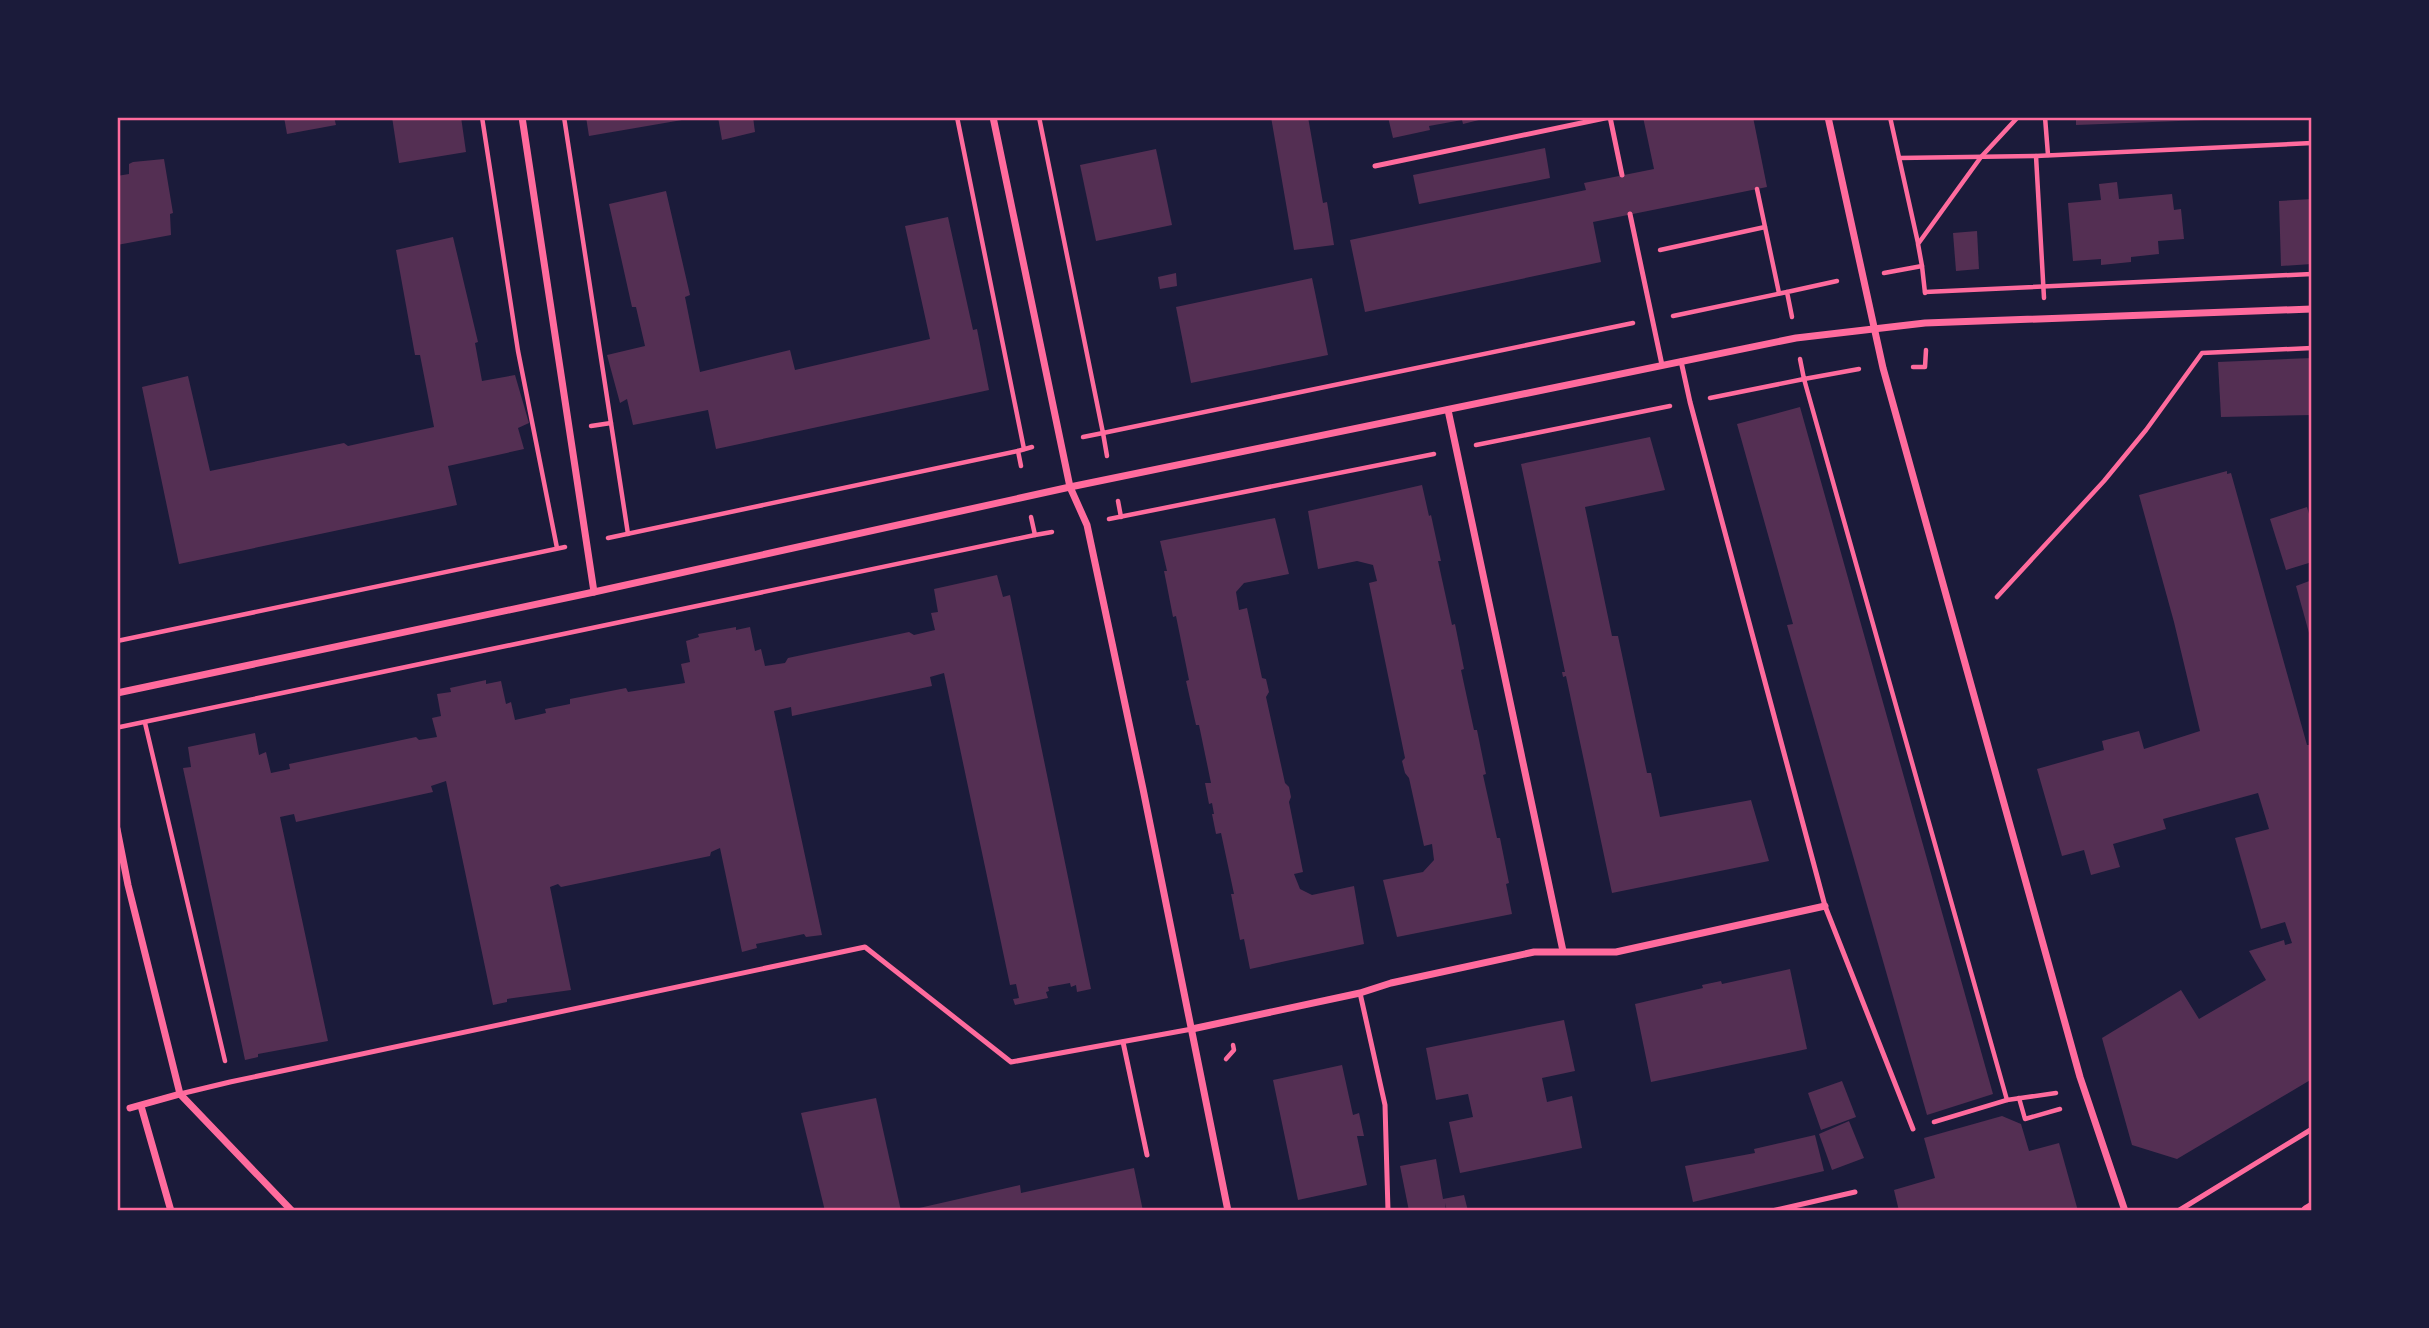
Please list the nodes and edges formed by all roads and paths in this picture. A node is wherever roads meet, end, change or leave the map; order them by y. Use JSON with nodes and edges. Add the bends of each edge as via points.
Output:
{"nodes":[{"id":1,"x":482,"y":117,"type":"edge"},
{"id":2,"x":522,"y":117,"type":"edge"},
{"id":3,"x":564,"y":117,"type":"edge"},
{"id":4,"x":957,"y":117,"type":"edge"},
{"id":5,"x":993,"y":117,"type":"edge"},
{"id":6,"x":1039,"y":117,"type":"edge"},
{"id":7,"x":1828,"y":117,"type":"edge"},
{"id":8,"x":1890,"y":117,"type":"edge"},
{"id":9,"x":2018,"y":117,"type":"edge"},
{"id":10,"x":2045,"y":117,"type":"edge"},
{"id":11,"x":2312,"y":144,"type":"edge"},
{"id":12,"x":2048,"y":155,"type":"junction"},
{"id":13,"x":2036,"y":156,"type":"junction"},
{"id":14,"x":1981,"y":157,"type":"junction"},
{"id":15,"x":1899,"y":158,"type":"junction"},
{"id":16,"x":1374,"y":166,"type":"dead end"},
{"id":17,"x":1622,"y":175,"type":"dead end"},
{"id":18,"x":1757,"y":189,"type":"dead end"},
{"id":19,"x":1630,"y":214,"type":"dead end"},
{"id":20,"x":1765,"y":227,"type":"junction"},
{"id":21,"x":1918,"y":244,"type":"junction"},
{"id":22,"x":1639,"y":255,"type":"junction"},
{"id":23,"x":1922,"y":266,"type":"junction"},
{"id":24,"x":1883,"y":273,"type":"dead end"},
{"id":25,"x":2312,"y":274,"type":"edge"},
{"id":26,"x":1837,"y":281,"type":"dead end"},
{"id":27,"x":2043,"y":286,"type":"junction"},
{"id":28,"x":1787,"y":292,"type":"junction"},
{"id":29,"x":1925,"y":292,"type":"junction"},
{"id":30,"x":1779,"y":293,"type":"junction"},
{"id":31,"x":1925,"y":306,"type":"dead end"},
{"id":32,"x":2312,"y":309,"type":"edge"},
{"id":33,"x":1792,"y":317,"type":"dead end"},
{"id":34,"x":2045,"y":318,"type":"junction"},
{"id":35,"x":1652,"y":319,"type":"junction"},
{"id":36,"x":1874,"y":327,"type":"junction"},
{"id":37,"x":2312,"y":348,"type":"edge"},
{"id":38,"x":1926,"y":349,"type":"dead end"},
{"id":39,"x":1799,"y":354,"type":"dead end"},
{"id":40,"x":1681,"y":361,"type":"junction"},
{"id":41,"x":1662,"y":365,"type":"junction"},
{"id":42,"x":1913,"y":367,"type":"dead end"},
{"id":43,"x":1859,"y":369,"type":"dead end"},
{"id":44,"x":1804,"y":379,"type":"junction"},
{"id":45,"x":1690,"y":402,"type":"junction"},
{"id":46,"x":1448,"y":410,"type":"junction"},
{"id":47,"x":611,"y":423,"type":"junction"},
{"id":48,"x":588,"y":427,"type":"dead end"},
{"id":49,"x":1103,"y":433,"type":"junction"},
{"id":50,"x":1081,"y":437,"type":"dead end"},
{"id":51,"x":1481,"y":444,"type":"dead end"},
{"id":52,"x":1032,"y":447,"type":"dead end"},
{"id":53,"x":1024,"y":449,"type":"junction"},
{"id":54,"x":1442,"y":452,"type":"dead end"},
{"id":55,"x":1108,"y":457,"type":"dead end"},
{"id":56,"x":1021,"y":466,"type":"dead end"},
{"id":57,"x":1070,"y":487,"type":"junction"},
{"id":58,"x":1117,"y":499,"type":"dead end"},
{"id":59,"x":1031,"y":516,"type":"dead end"},
{"id":60,"x":1121,"y":517,"type":"junction"},
{"id":61,"x":1108,"y":519,"type":"dead end"},
{"id":62,"x":1052,"y":532,"type":"dead end"},
{"id":63,"x":628,"y":534,"type":"dead end"},
{"id":64,"x":1035,"y":534,"type":"junction"},
{"id":65,"x":557,"y":548,"type":"dead end"},
{"id":66,"x":594,"y":592,"type":"junction"},
{"id":67,"x":1997,"y":597,"type":"dead end"},
{"id":68,"x":128,"y":639,"type":"dead end"},
{"id":69,"x":117,"y":641,"type":"edge"},
{"id":70,"x":117,"y":693,"type":"edge"},
{"id":71,"x":145,"y":723,"type":"junction"},
{"id":72,"x":120,"y":727,"type":"dead end"},
{"id":73,"x":117,"y":830,"type":"edge"},
{"id":74,"x":1825,"y":906,"type":"junction"},
{"id":75,"x":1563,"y":951,"type":"junction"},
{"id":76,"x":1360,"y":993,"type":"junction"},
{"id":77,"x":1192,"y":1029,"type":"junction"},
{"id":78,"x":1123,"y":1042,"type":"junction"},
{"id":79,"x":1233,"y":1045,"type":"dead end"},
{"id":80,"x":1226,"y":1059,"type":"dead end"},
{"id":81,"x":230,"y":1082,"type":"junction"},
{"id":82,"x":2056,"y":1093,"type":"dead end"},
{"id":83,"x":180,"y":1094,"type":"junction"},
{"id":84,"x":2019,"y":1098,"type":"junction"},
{"id":85,"x":2007,"y":1100,"type":"junction"},
{"id":86,"x":141,"y":1106,"type":"junction"},
{"id":87,"x":130,"y":1108,"type":"dead end"},
{"id":88,"x":2060,"y":1109,"type":"dead end"},
{"id":89,"x":1913,"y":1129,"type":"joint"},
{"id":90,"x":2312,"y":1129,"type":"edge"},
{"id":91,"x":1147,"y":1155,"type":"dead end"},
{"id":92,"x":1855,"y":1192,"type":"dead end"},
{"id":93,"x":171,"y":1211,"type":"edge"},
{"id":94,"x":292,"y":1211,"type":"edge"},
{"id":95,"x":1228,"y":1211,"type":"edge"},
{"id":96,"x":1388,"y":1211,"type":"edge"},
{"id":97,"x":1772,"y":1211,"type":"edge"},
{"id":98,"x":2125,"y":1211,"type":"edge"},
{"id":99,"x":2178,"y":1211,"type":"edge"}],
"edges":[{"from":1,"to":65,"type":"path","via":[[518,351]]},
{"from":2,"to":66,"type":"street"},
{"from":3,"to":47,"type":"path"},
{"from":4,"to":53,"type":"path"},
{"from":5,"to":57,"type":"street"},
{"from":6,"to":49,"type":"path"},
{"from":7,"to":36,"type":"street"},
{"from":8,"to":15,"type":"path"},
{"from":9,"to":14,"type":"path"},
{"from":10,"to":12,"type":"path"},
{"from":11,"to":12,"type":"path"},
{"from":12,"to":13,"type":"path"},
{"from":13,"to":14,"type":"path"},
{"from":13,"to":27,"type":"path"},
{"from":14,"to":15,"type":"path"},
{"from":14,"to":21,"type":"path"},
{"from":15,"to":21,"type":"path"},
{"from":16,"to":17,"type":"lane","via":[[1610,117]]},
{"from":18,"to":20,"type":"path"},
{"from":19,"to":22,"type":"lane"},
{"from":20,"to":22,"type":"path"},
{"from":20,"to":30,"type":"path"},
{"from":21,"to":23,"type":"path"},
{"from":22,"to":35,"type":"lane"},
{"from":23,"to":24,"type":"path"},
{"from":23,"to":29,"type":"path"},
{"from":25,"to":27,"type":"path"},
{"from":26,"to":28,"type":"path"},
{"from":27,"to":29,"type":"path"},
{"from":27,"to":34,"type":"path"},
{"from":28,"to":30,"type":"path"},
{"from":28,"to":33,"type":"path"},
{"from":29,"to":31,"type":"path"},
{"from":30,"to":35,"type":"path"},
{"from":32,"to":34,"type":"street"},
{"from":34,"to":36,"type":"street"},
{"from":35,"to":41,"type":"lane"},
{"from":35,"to":49,"type":"path"},
{"from":36,"to":40,"type":"street"},
{"from":36,"to":98,"type":"street","via":[[2076,1063]]},
{"from":37,"to":67,"type":"path","via":[[2202,353],[2104,481]]},
{"from":38,"to":42,"type":"path","via":[[1925,367]]},
{"from":39,"to":44,"type":"path"},
{"from":40,"to":41,"type":"street"},
{"from":40,"to":45,"type":"lane"},
{"from":41,"to":46,"type":"street"},
{"from":43,"to":44,"type":"path"},
{"from":44,"to":45,"type":"path"},
{"from":44,"to":85,"type":"path"},
{"from":45,"to":51,"type":"path"},
{"from":45,"to":74,"type":"lane"},
{"from":46,"to":57,"type":"street"},
{"from":46,"to":75,"type":"street"},
{"from":47,"to":48,"type":"path"},
{"from":47,"to":63,"type":"path"},
{"from":49,"to":50,"type":"path"},
{"from":49,"to":55,"type":"path"},
{"from":52,"to":53,"type":"path"},
{"from":53,"to":56,"type":"path","via":[[1018,451]]},
{"from":54,"to":60,"type":"path"},
{"from":57,"to":66,"type":"street"},
{"from":57,"to":77,"type":"street","via":[[1087,525]]},
{"from":58,"to":60,"type":"path"},
{"from":59,"to":64,"type":"path"},
{"from":60,"to":61,"type":"path"},
{"from":62,"to":64,"type":"path"},
{"from":64,"to":71,"type":"path"},
{"from":66,"to":70,"type":"street"},
{"from":68,"to":69,"type":"path"},
{"from":71,"to":72,"type":"path"},
{"from":71,"to":81,"type":"path"},
{"from":73,"to":83,"type":"street"},
{"from":74,"to":75,"type":"street","via":[[1616,952]]},
{"from":74,"to":89,"type":"lane"},
{"from":75,"to":76,"type":"street","via":[[1521,955]]},
{"from":76,"to":77,"type":"street"},
{"from":76,"to":96,"type":"lane","via":[[1385,1105]]},
{"from":77,"to":78,"type":"lane"},
{"from":77,"to":95,"type":"street"},
{"from":78,"to":81,"type":"lane","via":[[1011,1062],[865,947]]},
{"from":78,"to":91,"type":"lane"},
{"from":79,"to":80,"type":"path"},
{"from":81,"to":83,"type":"lane"},
{"from":82,"to":84,"type":"path"},
{"from":83,"to":86,"type":"street"},
{"from":83,"to":94,"type":"street"},
{"from":84,"to":85,"type":"path"},
{"from":84,"to":88,"type":"path","via":[[2025,1119]]},
{"from":85,"to":89,"type":"path"},
{"from":86,"to":87,"type":"street"},
{"from":86,"to":93,"type":"street"},
{"from":90,"to":99,"type":"lane"},
{"from":92,"to":97,"type":"lane"}]}
